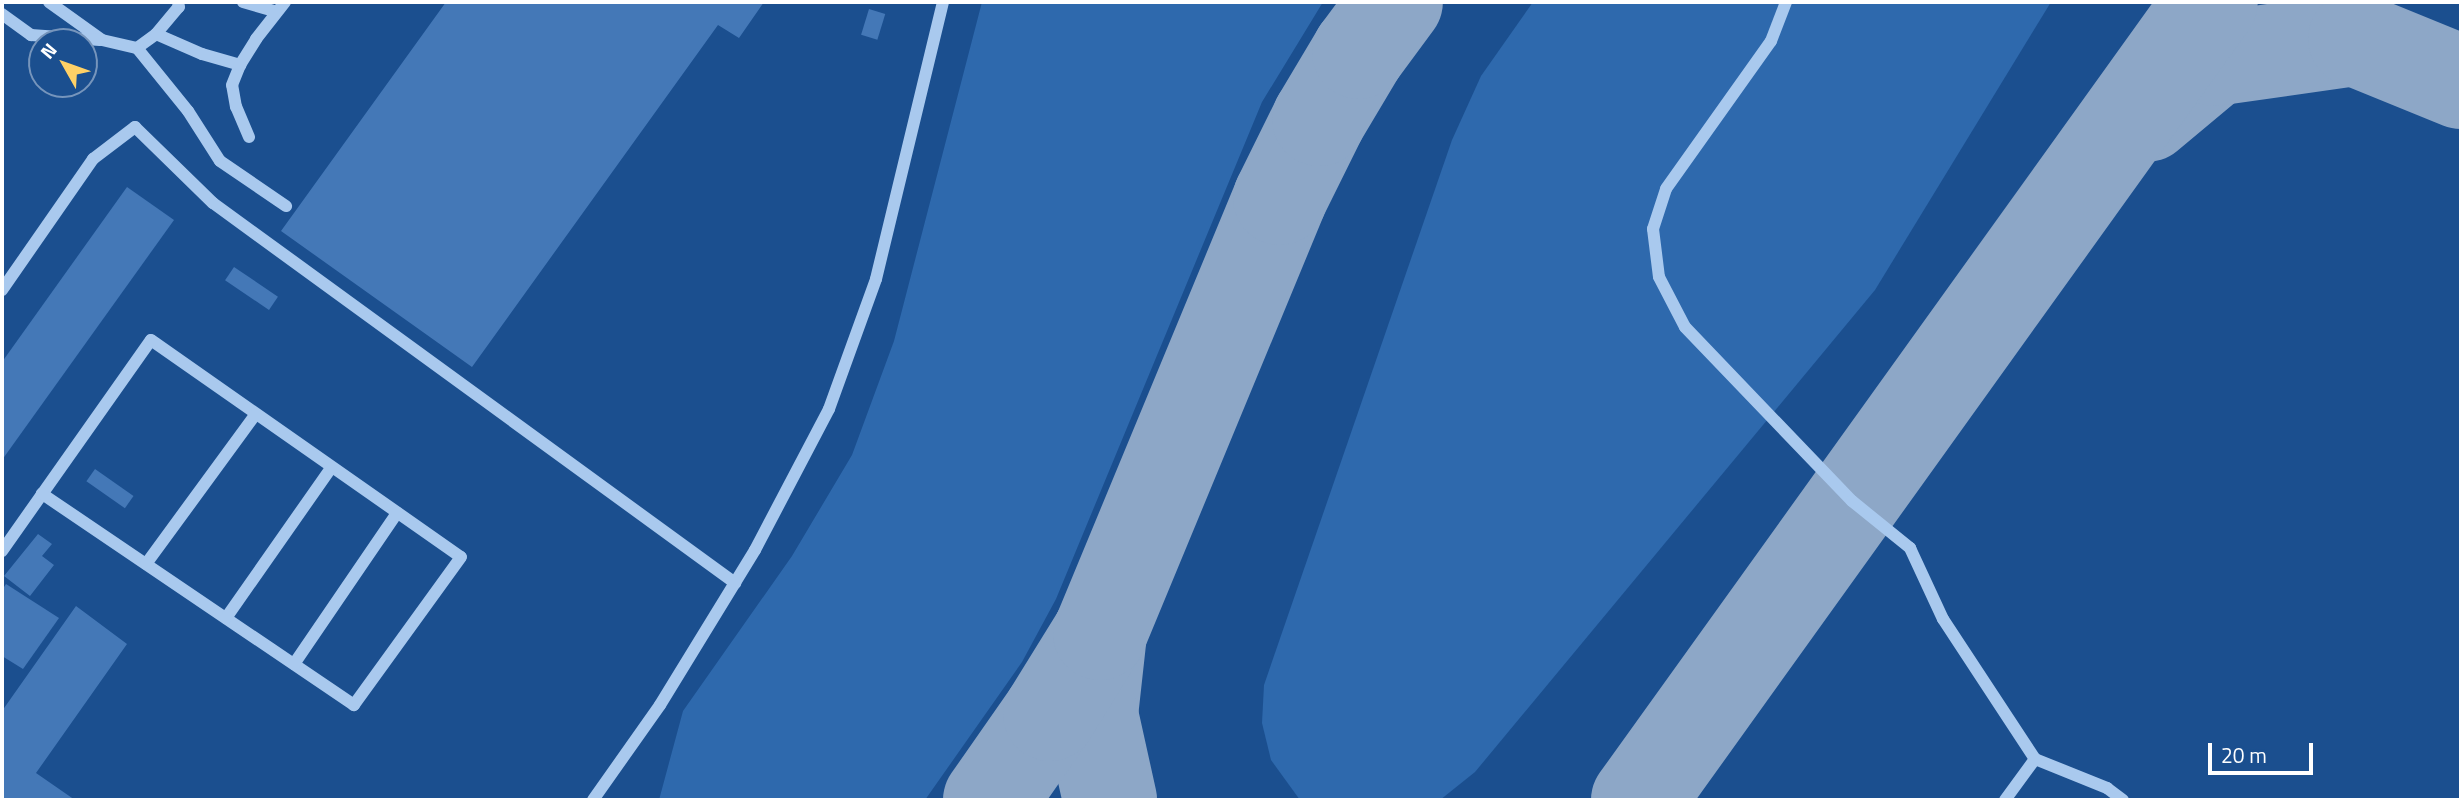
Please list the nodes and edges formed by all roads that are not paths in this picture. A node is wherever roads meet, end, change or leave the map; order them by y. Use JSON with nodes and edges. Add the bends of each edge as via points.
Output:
{"nodes":[{"id":1,"x":49,"y":2,"type":"edge"},
{"id":2,"x":178,"y":2,"type":"edge"},
{"id":3,"x":243,"y":2,"type":"edge"},
{"id":4,"x":943,"y":2,"type":"edge"},
{"id":5,"x":1786,"y":2,"type":"edge"},
{"id":6,"x":281,"y":7,"type":"edge"},
{"id":7,"x":2,"y":15,"type":"edge"},
{"id":8,"x":156,"y":34,"type":"junction"},
{"id":9,"x":102,"y":40,"type":"junction"},
{"id":10,"x":137,"y":48,"type":"junction"},
{"id":11,"x":240,"y":65,"type":"junction"},
{"id":12,"x":249,"y":137,"type":"dead end"},
{"id":13,"x":286,"y":206,"type":"dead end"},
{"id":14,"x":2,"y":289,"type":"edge"},
{"id":15,"x":256,"y":415,"type":"junction"},
{"id":16,"x":331,"y":468,"type":"junction"},
{"id":17,"x":43,"y":494,"type":"junction"},
{"id":18,"x":397,"y":513,"type":"junction"},
{"id":19,"x":2,"y":551,"type":"edge"},
{"id":20,"x":146,"y":564,"type":"junction"},
{"id":21,"x":735,"y":583,"type":"junction"},
{"id":22,"x":226,"y":618,"type":"junction"},
{"id":23,"x":294,"y":664,"type":"junction"},
{"id":24,"x":2035,"y":758,"type":"junction"},
{"id":25,"x":593,"y":800,"type":"edge"},
{"id":26,"x":2004,"y":800,"type":"edge"},
{"id":27,"x":2123,"y":800,"type":"edge"}],
"edges":[{"from":1,"to":9,"type":"street"},
{"from":2,"to":8,"type":"street","via":[[179,7]]},
{"from":3,"to":6,"type":"street"},
{"from":4,"to":21,"type":"street","via":[[876,279],[829,408]]},
{"from":5,"to":24,"type":"street","via":[[1771,41],[1666,189],[1653,229],[1658,277],[1685,327],[1852,501],[1910,548],[1943,619]]},
{"from":6,"to":11,"type":"street"},
{"from":7,"to":9,"type":"street","via":[[31,35]]},
{"from":8,"to":10,"type":"street"},
{"from":8,"to":11,"type":"street"},
{"from":9,"to":10,"type":"street"},
{"from":10,"to":13,"type":"street","via":[[188,111],[220,161]]},
{"from":11,"to":12,"type":"street","via":[[232,85]]},
{"from":14,"to":21,"type":"street","via":[[93,159],[135,127],[213,203]]},
{"from":15,"to":16,"type":"street"},
{"from":15,"to":17,"type":"street","via":[[151,340]]},
{"from":15,"to":20,"type":"street"},
{"from":16,"to":18,"type":"street"},
{"from":16,"to":22,"type":"street"},
{"from":17,"to":19,"type":"street"},
{"from":17,"to":20,"type":"street"},
{"from":18,"to":23,"type":"street"},
{"from":18,"to":23,"type":"street","via":[[461,557],[354,705]]},
{"from":20,"to":22,"type":"street"},
{"from":21,"to":25,"type":"street","via":[[660,705]]},
{"from":22,"to":23,"type":"street"},
{"from":24,"to":26,"type":"street"},
{"from":24,"to":27,"type":"street","via":[[2107,788]]}]}
